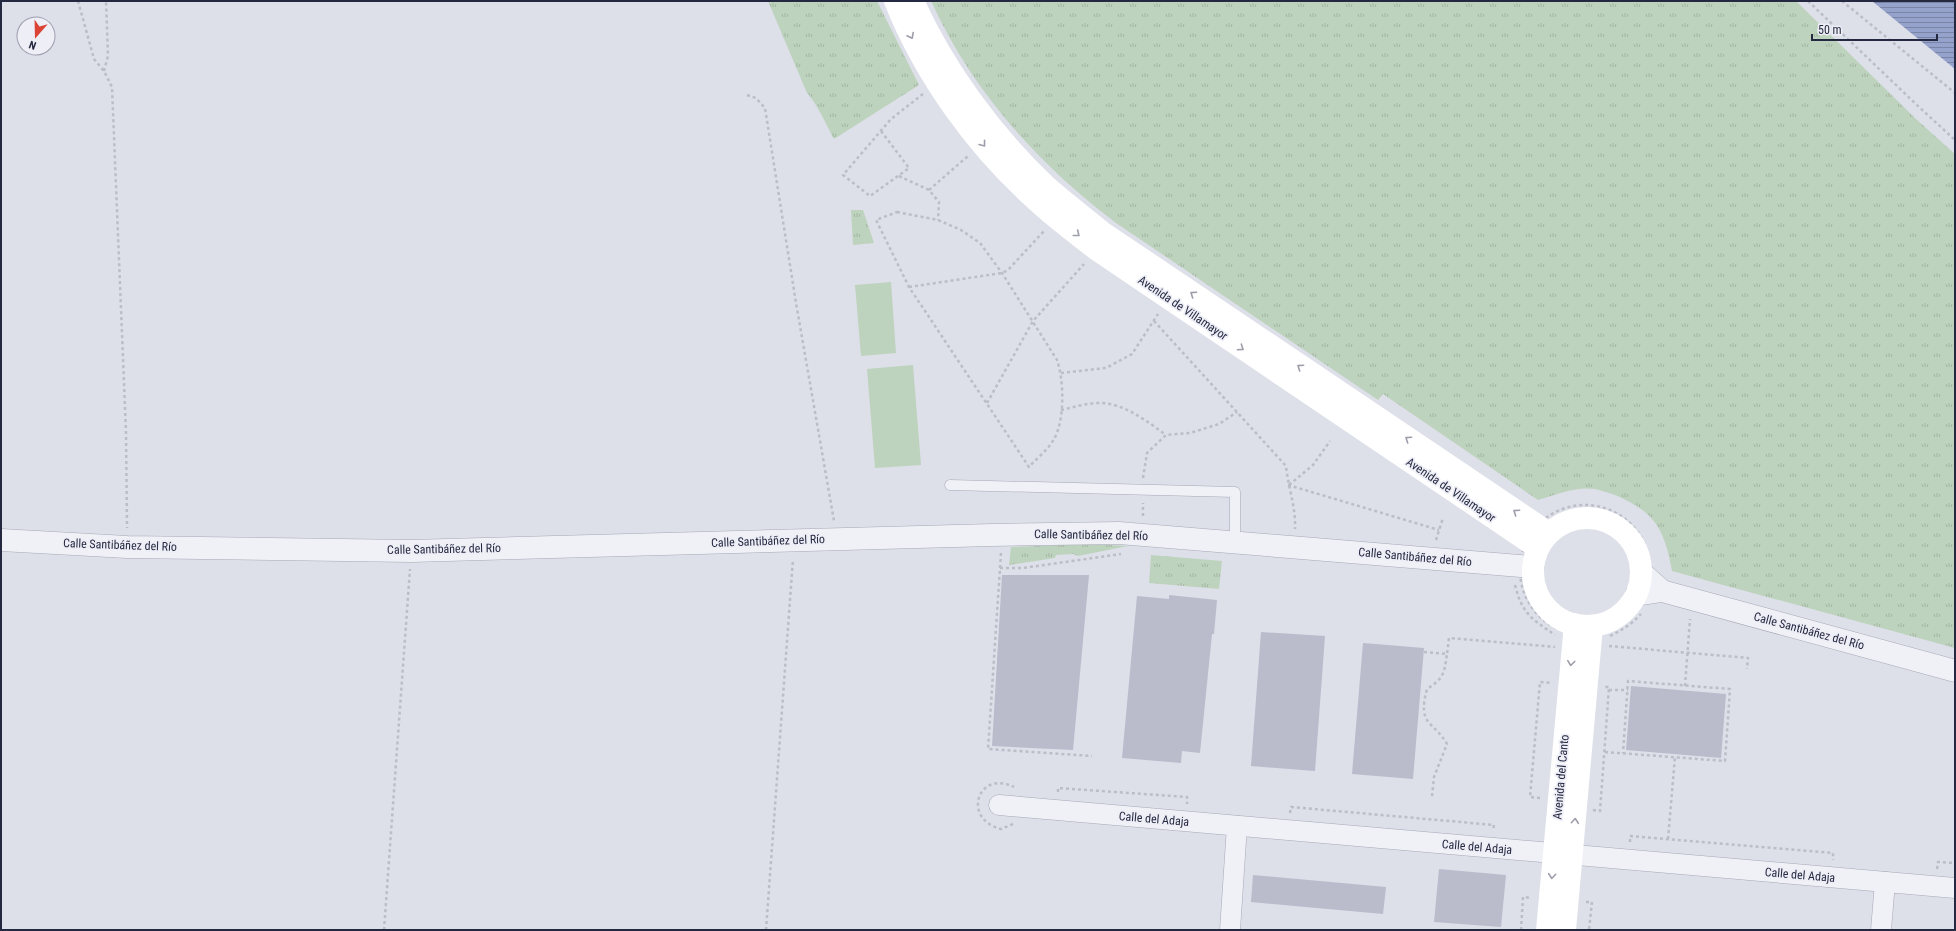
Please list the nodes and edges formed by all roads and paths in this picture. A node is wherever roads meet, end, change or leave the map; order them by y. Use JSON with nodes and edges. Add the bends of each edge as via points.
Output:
{"nodes":[{"id":1,"x":78,"y":1,"type":"edge"},
{"id":2,"x":106,"y":1,"type":"edge"},
{"id":3,"x":895,"y":1,"type":"edge"},
{"id":4,"x":913,"y":1,"type":"edge"},
{"id":5,"x":1808,"y":1,"type":"edge"},
{"id":6,"x":1842,"y":1,"type":"edge"},
{"id":7,"x":104,"y":72,"type":"junction"},
{"id":8,"x":926,"y":92,"type":"dead end"},
{"id":9,"x":1955,"y":93,"type":"edge"},
{"id":10,"x":747,"y":95,"type":"dead end"},
{"id":11,"x":881,"y":131,"type":"junction"},
{"id":12,"x":1955,"y":140,"type":"edge"},
{"id":13,"x":972,"y":152,"type":"dead end"},
{"id":14,"x":898,"y":176,"type":"junction"},
{"id":15,"x":929,"y":190,"type":"junction"},
{"id":16,"x":938,"y":220,"type":"junction"},
{"id":17,"x":1046,"y":229,"type":"dead end"},
{"id":18,"x":1087,"y":260,"type":"dead end"},
{"id":19,"x":1002,"y":273,"type":"junction"},
{"id":20,"x":909,"y":286,"type":"junction"},
{"id":21,"x":1161,"y":311,"type":"dead end"},
{"id":22,"x":1033,"y":321,"type":"junction"},
{"id":23,"x":1154,"y":321,"type":"junction"},
{"id":24,"x":1061,"y":373,"type":"junction"},
{"id":25,"x":987,"y":404,"type":"junction"},
{"id":26,"x":1061,"y":410,"type":"junction"},
{"id":27,"x":1237,"y":412,"type":"junction"},
{"id":28,"x":1166,"y":435,"type":"junction"},
{"id":29,"x":1330,"y":441,"type":"dead end"},
{"id":30,"x":950,"y":485,"type":"dead end"},
{"id":31,"x":1288,"y":485,"type":"junction"},
{"id":32,"x":1143,"y":490,"type":"junction"},
{"id":33,"x":1443,"y":518,"type":"dead end"},
{"id":34,"x":1144,"y":522,"type":"dead end"},
{"id":35,"x":1439,"y":530,"type":"junction"},
{"id":36,"x":1294,"y":535,"type":"dead end"},
{"id":37,"x":838,"y":539,"type":"junction"},
{"id":38,"x":1,"y":540,"type":"edge"},
{"id":39,"x":795,"y":540,"type":"junction"},
{"id":40,"x":1235,"y":543,"type":"junction"},
{"id":41,"x":1002,"y":545,"type":"dead end"},
{"id":42,"x":127,"y":547,"type":"junction"},
{"id":43,"x":1435,"y":547,"type":"dead end"},
{"id":44,"x":411,"y":551,"type":"junction"},
{"id":45,"x":1531,"y":551,"type":"junction"},
{"id":46,"x":1125,"y":553,"type":"dead end"},
{"id":47,"x":1000,"y":568,"type":"junction"},
{"id":48,"x":1647,"y":591,"type":"junction"},
{"id":49,"x":1690,"y":617,"type":"dead end"},
{"id":50,"x":1581,"y":636,"type":"junction"},
{"id":51,"x":1556,"y":648,"type":"junction"},
{"id":52,"x":1424,"y":652,"type":"dead end"},
{"id":53,"x":1687,"y":652,"type":"junction"},
{"id":54,"x":1447,"y":654,"type":"junction"},
{"id":55,"x":1555,"y":655,"type":"dead end"},
{"id":56,"x":1747,"y":669,"type":"dead end"},
{"id":57,"x":1955,"y":671,"type":"edge"},
{"id":58,"x":1553,"y":677,"type":"dead end"},
{"id":59,"x":1598,"y":686,"type":"dead end"},
{"id":60,"x":1684,"y":686,"type":"junction"},
{"id":61,"x":1609,"y":690,"type":"junction"},
{"id":62,"x":1628,"y":690,"type":"junction"},
{"id":63,"x":1605,"y":752,"type":"junction"},
{"id":64,"x":1623,"y":753,"type":"junction"},
{"id":65,"x":1092,"y":756,"type":"dead end"},
{"id":66,"x":1675,"y":757,"type":"junction"},
{"id":67,"x":1018,"y":790,"type":"dead end"},
{"id":68,"x":1058,"y":794,"type":"dead end"},
{"id":69,"x":1432,"y":796,"type":"dead end"},
{"id":70,"x":1543,"y":798,"type":"dead end"},
{"id":71,"x":999,"y":805,"type":"dead end"},
{"id":72,"x":1587,"y":809,"type":"dead end"},
{"id":73,"x":1186,"y":811,"type":"dead end"},
{"id":74,"x":1290,"y":820,"type":"dead end"},
{"id":75,"x":1016,"y":822,"type":"dead end"},
{"id":76,"x":1236,"y":826,"type":"junction"},
{"id":77,"x":1493,"y":837,"type":"dead end"},
{"id":78,"x":1668,"y":839,"type":"junction"},
{"id":79,"x":1629,"y":849,"type":"dead end"},
{"id":80,"x":1563,"y":855,"type":"junction"},
{"id":81,"x":1955,"y":863,"type":"edge"},
{"id":82,"x":1832,"y":866,"type":"dead end"},
{"id":83,"x":1937,"y":876,"type":"dead end"},
{"id":84,"x":1885,"y":882,"type":"junction"},
{"id":85,"x":1955,"y":888,"type":"edge"},
{"id":86,"x":1536,"y":898,"type":"dead end"},
{"id":87,"x":1579,"y":901,"type":"dead end"},
{"id":88,"x":384,"y":930,"type":"edge"},
{"id":89,"x":766,"y":930,"type":"edge"},
{"id":90,"x":1230,"y":930,"type":"edge"},
{"id":91,"x":1521,"y":930,"type":"edge"},
{"id":92,"x":1547,"y":930,"type":"edge"},
{"id":93,"x":1565,"y":930,"type":"edge"},
{"id":94,"x":1589,"y":930,"type":"edge"},
{"id":95,"x":1881,"y":930,"type":"edge"}],
"edges":[{"from":1,"to":7,"type":"path","via":[[94,59]]},
{"from":2,"to":7,"type":"path","via":[[108,56]]},
{"from":3,"to":45,"type":"main road","name":"Avenida de Villamayor","one_way":true,"via":[[920,54],[955,109],[992,156],[1037,202],[1103,254]]},
{"from":45,"to":4,"type":"main road","name":"Avenida de Villamayor","one_way":true,"via":[[1102,232],[1046,186],[1002,139],[968,95],[932,41]]},
{"from":5,"to":12,"type":"path"},
{"from":6,"to":9,"type":"path"},
{"from":7,"to":42,"type":"path","via":[[112,87],[126,432]]},
{"from":8,"to":11,"type":"path","via":[[891,119]]},
{"from":10,"to":37,"type":"path","via":[[756,98],[765,108]]},
{"from":11,"to":14,"type":"path","via":[[909,168]]},
{"from":11,"to":14,"type":"path","via":[[843,175],[870,196]]},
{"from":13,"to":15,"type":"path"},
{"from":14,"to":15,"type":"path"},
{"from":15,"to":16,"type":"path","via":[[939,202]]},
{"from":16,"to":19,"type":"path","via":[[961,230],[980,243]]},
{"from":16,"to":20,"type":"path","via":[[897,212],[876,220]]},
{"from":17,"to":19,"type":"path","via":[[1008,270]]},
{"from":18,"to":22,"type":"path"},
{"from":19,"to":20,"type":"path"},
{"from":19,"to":22,"type":"path"},
{"from":20,"to":25,"type":"path"},
{"from":21,"to":23,"type":"path"},
{"from":22,"to":24,"type":"path","via":[[1057,360]]},
{"from":22,"to":25,"type":"path"},
{"from":23,"to":24,"type":"path","via":[[1132,354],[1106,368]]},
{"from":23,"to":27,"type":"path"},
{"from":24,"to":26,"type":"path"},
{"from":25,"to":26,"type":"path","via":[[1029,467],[1054,439],[1060,423]]},
{"from":26,"to":28,"type":"path","via":[[1102,403],[1138,416]]},
{"from":27,"to":28,"type":"path","via":[[1219,424],[1190,433]]},
{"from":27,"to":31,"type":"path","via":[[1286,466]]},
{"from":28,"to":32,"type":"path","via":[[1147,453]]},
{"from":29,"to":31,"type":"path","via":[[1312,465]]},
{"from":30,"to":32,"type":"lane"},
{"from":31,"to":35,"type":"path"},
{"from":31,"to":36,"type":"path","via":[[1296,511]]},
{"from":32,"to":34,"type":"path"},
{"from":32,"to":40,"type":"lane","via":[[1235,492]]},
{"from":33,"to":35,"type":"path"},
{"from":35,"to":43,"type":"path"},
{"from":37,"to":39,"type":"street","name":"Calle Santibáñez del Río"},
{"from":37,"to":40,"type":"street","name":"Calle Santibáñez del Río","via":[[1119,533]]},
{"from":38,"to":42,"type":"street","name":"Calle Santibáñez del Río"},
{"from":39,"to":44,"type":"street","name":"Calle Santibáñez del Río"},
{"from":39,"to":89,"type":"path"},
{"from":40,"to":45,"type":"street","name":"Calle Santibáñez del Río"},
{"from":41,"to":47,"type":"path"},
{"from":42,"to":44,"type":"street","name":"Calle Santibáñez del Río"},
{"from":44,"to":88,"type":"path"},
{"from":45,"to":48,"type":"main road","via":[[1562,524],[1577,518],[1594,518],[1610,522],[1623,531],[1633,543],[1640,557]]},
{"from":45,"to":48,"type":"path","via":[[1556,512],[1569,506],[1590,505],[1611,510],[1634,527],[1648,551],[1651,565]]},
{"from":45,"to":50,"type":"main road","via":[[1534,582],[1543,602]]},
{"from":45,"to":50,"type":"path","via":[[1522,590],[1534,611],[1552,627]]},
{"from":45,"to":50,"type":"path","via":[[1517,594],[1531,619],[1555,635]]},
{"from":46,"to":47,"type":"path","via":[[1023,568]]},
{"from":47,"to":65,"type":"path","via":[[988,749]]},
{"from":48,"to":50,"type":"main road","via":[[1610,621]]},
{"from":48,"to":50,"type":"path","via":[[1639,608],[1628,620],[1616,628]]},
{"from":48,"to":50,"type":"path","via":[[1635,621],[1622,630]]},
{"from":48,"to":57,"type":"street","name":"Calle Santibáñez del Río"},
{"from":49,"to":53,"type":"path"},
{"from":50,"to":51,"type":"path"},
{"from":50,"to":53,"type":"path"},
{"from":50,"to":80,"type":"main road","name":"Avenida del Canto"},
{"from":51,"to":54,"type":"path","via":[[1449,638]]},
{"from":51,"to":55,"type":"path"},
{"from":52,"to":54,"type":"path"},
{"from":53,"to":56,"type":"path","via":[[1748,658]]},
{"from":53,"to":60,"type":"path"},
{"from":54,"to":69,"type":"path","via":[[1444,674],[1440,681],[1427,689],[1424,699],[1424,715],[1430,726],[1447,744],[1434,777]]},
{"from":58,"to":70,"type":"path","via":[[1552,683],[1540,682],[1530,797]]},
{"from":59,"to":61,"type":"path"},
{"from":60,"to":62,"type":"path","via":[[1628,681]]},
{"from":60,"to":66,"type":"path","via":[[1730,689],[1725,761]]},
{"from":61,"to":62,"type":"path"},
{"from":61,"to":63,"type":"path"},
{"from":62,"to":64,"type":"path"},
{"from":63,"to":64,"type":"path"},
{"from":63,"to":72,"type":"path","via":[[1600,811]]},
{"from":64,"to":66,"type":"path"},
{"from":66,"to":78,"type":"path"},
{"from":67,"to":75,"type":"path","via":[[1006,783],[991,784],[983,790],[977,806],[980,815],[989,825],[1001,829],[1011,827]]},
{"from":68,"to":73,"type":"path","via":[[1058,788],[1187,797]]},
{"from":71,"to":76,"type":"street","name":"Calle del Adaja"},
{"from":74,"to":77,"type":"path","via":[[1291,807],[1494,825]]},
{"from":76,"to":80,"type":"street","name":"Calle del Adaja"},
{"from":76,"to":90,"type":"street"},
{"from":78,"to":79,"type":"path","via":[[1630,836]]},
{"from":78,"to":82,"type":"path","via":[[1833,853]]},
{"from":80,"to":84,"type":"street","name":"Calle del Adaja"},
{"from":80,"to":92,"type":"main road","name":"Avenida del Canto","one_way":true},
{"from":80,"to":93,"type":"main road","name":"Avenida del Canto"},
{"from":81,"to":83,"type":"path","via":[[1938,862]]},
{"from":84,"to":85,"type":"street","name":"Calle del Adaja"},
{"from":84,"to":95,"type":"street"},
{"from":86,"to":91,"type":"path","via":[[1524,897]]},
{"from":87,"to":94,"type":"path","via":[[1592,902]]}]}
